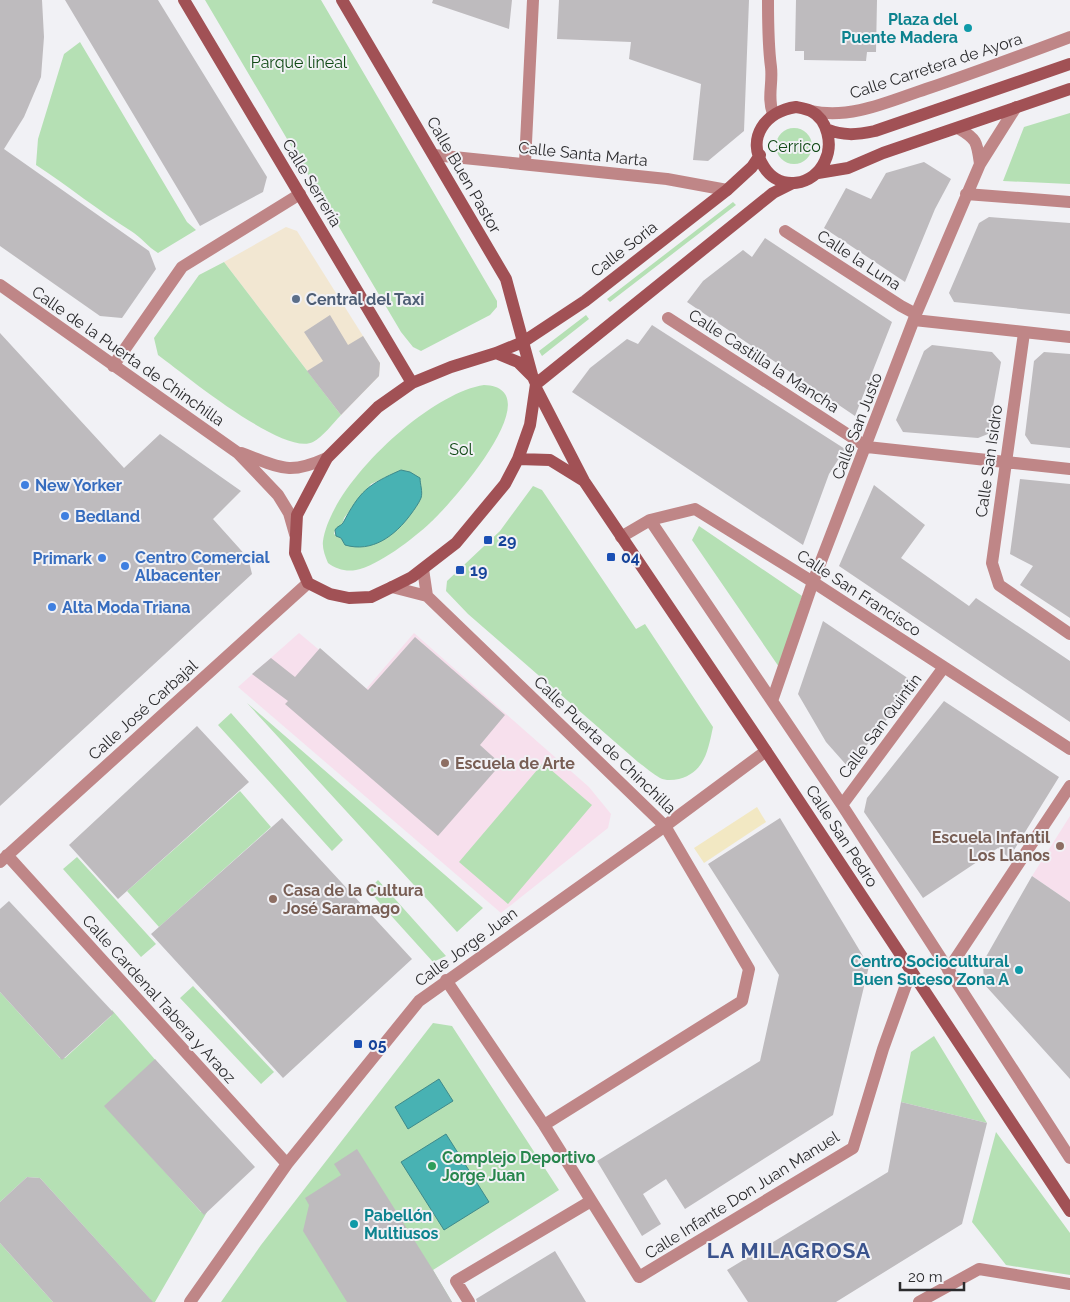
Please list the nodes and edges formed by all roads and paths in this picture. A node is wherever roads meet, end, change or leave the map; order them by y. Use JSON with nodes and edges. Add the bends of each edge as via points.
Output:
{"nodes":[{"id":1,"x":184,"y":0,"type":"edge"},
{"id":2,"x":342,"y":0,"type":"edge"},
{"id":3,"x":533,"y":0,"type":"edge"},
{"id":4,"x":768,"y":0,"type":"edge"},
{"id":5,"x":1070,"y":37,"type":"edge"},
{"id":6,"x":1070,"y":64,"type":"edge"},
{"id":7,"x":1070,"y":89,"type":"edge"},
{"id":8,"x":1016,"y":107,"type":"junction"},
{"id":9,"x":811,"y":111,"type":"junction"},
{"id":10,"x":773,"y":114,"type":"junction"},
{"id":11,"x":958,"y":128,"type":"junction"},
{"id":12,"x":826,"y":129,"type":"junction"},
{"id":13,"x":434,"y":155,"type":"junction"},
{"id":14,"x":760,"y":155,"type":"junction"},
{"id":15,"x":525,"y":163,"type":"junction"},
{"id":16,"x":980,"y":164,"type":"junction"},
{"id":17,"x":818,"y":173,"type":"junction"},
{"id":18,"x":791,"y":184,"type":"junction"},
{"id":19,"x":727,"y":190,"type":"junction"},
{"id":20,"x":300,"y":194,"type":"junction"},
{"id":21,"x":966,"y":194,"type":"junction"},
{"id":22,"x":1070,"y":202,"type":"edge"},
{"id":23,"x":785,"y":230,"type":"dead end"},
{"id":24,"x":0,"y":285,"type":"edge"},
{"id":25,"x":915,"y":317,"type":"junction"},
{"id":26,"x":668,"y":318,"type":"dead end"},
{"id":27,"x":1024,"y":333,"type":"junction"},
{"id":28,"x":1070,"y":337,"type":"edge"},
{"id":29,"x":523,"y":342,"type":"junction"},
{"id":30,"x":496,"y":354,"type":"junction"},
{"id":31,"x":113,"y":366,"type":"junction"},
{"id":32,"x":412,"y":382,"type":"junction"},
{"id":33,"x":535,"y":383,"type":"junction"},
{"id":34,"x":867,"y":447,"type":"junction"},
{"id":35,"x":238,"y":452,"type":"junction"},
{"id":36,"x":327,"y":458,"type":"junction"},
{"id":37,"x":518,"y":459,"type":"junction"},
{"id":38,"x":1006,"y":463,"type":"junction"},
{"id":39,"x":1070,"y":469,"type":"edge"},
{"id":40,"x":584,"y":481,"type":"junction"},
{"id":41,"x":650,"y":520,"type":"junction"},
{"id":42,"x":296,"y":536,"type":"junction"},
{"id":43,"x":621,"y":537,"type":"junction"},
{"id":44,"x":423,"y":569,"type":"junction"},
{"id":45,"x":813,"y":582,"type":"junction"},
{"id":46,"x":308,"y":583,"type":"junction"},
{"id":47,"x":392,"y":587,"type":"junction"},
{"id":48,"x":427,"y":596,"type":"junction"},
{"id":49,"x":1070,"y":634,"type":"edge"},
{"id":50,"x":944,"y":667,"type":"junction"},
{"id":51,"x":772,"y":701,"type":"junction"},
{"id":52,"x":1070,"y":749,"type":"edge"},
{"id":53,"x":766,"y":750,"type":"junction"},
{"id":54,"x":1070,"y":786,"type":"edge"},
{"id":55,"x":842,"y":805,"type":"junction"},
{"id":56,"x":665,"y":826,"type":"junction"},
{"id":57,"x":4,"y":859,"type":"edge"},
{"id":58,"x":948,"y":970,"type":"junction"},
{"id":59,"x":911,"y":971,"type":"junction"},
{"id":60,"x":446,"y":980,"type":"junction"},
{"id":61,"x":544,"y":1125,"type":"junction"},
{"id":62,"x":1070,"y":1158,"type":"edge"},
{"id":63,"x":287,"y":1164,"type":"junction"},
{"id":64,"x":591,"y":1201,"type":"junction"},
{"id":65,"x":1070,"y":1211,"type":"edge"},
{"id":66,"x":1070,"y":1284,"type":"edge"},
{"id":67,"x":190,"y":1302,"type":"edge"},
{"id":68,"x":469,"y":1302,"type":"edge"},
{"id":69,"x":919,"y":1302,"type":"edge"}],
"edges":[{"from":1,"to":20,"type":"main road","name":"Calle Serrería"},
{"from":2,"to":13,"type":"main road","name":"Calle Buen Pastor"},
{"from":3,"to":15,"type":"street"},
{"from":4,"to":10,"type":"street","via":[[769,101]]},
{"from":5,"to":9,"type":"street","name":"Calle Carretera de Ayora","via":[[866,109],[827,115]]},
{"from":6,"to":12,"type":"main road","via":[[874,131],[854,136]]},
{"from":7,"to":8,"type":"main road"},
{"from":8,"to":11,"type":"main road"},
{"from":8,"to":16,"type":"street","name":"Calle San Justo"},
{"from":9,"to":10,"type":"main road","via":[[796,107]]},
{"from":9,"to":12,"type":"main road"},
{"from":10,"to":14,"type":"main road","via":[[760,131]]},
{"from":11,"to":16,"type":"street","via":[[973,137]]},
{"from":11,"to":17,"type":"main road","via":[[848,168]]},
{"from":12,"to":17,"type":"main road","via":[[830,147]]},
{"from":13,"to":15,"type":"street","name":"Calle Santa Marta"},
{"from":13,"to":29,"type":"main road","name":"Calle Buen Pastor","via":[[506,279]]},
{"from":14,"to":18,"type":"main road","via":[[768,172],[779,181]]},
{"from":14,"to":19,"type":"main road","name":"Calle Soria"},
{"from":15,"to":19,"type":"street","name":"Calle Santa Marta","via":[[667,179]]},
{"from":16,"to":21,"type":"street","name":"Calle San Justo"},
{"from":17,"to":18,"type":"main road","via":[[810,179]]},
{"from":18,"to":33,"type":"main road","via":[[773,193]]},
{"from":19,"to":29,"type":"main road","name":"Calle Soria","via":[[585,301]]},
{"from":20,"to":31,"type":"street","via":[[182,267]]},
{"from":20,"to":32,"type":"main road","name":"Calle Serrería"},
{"from":21,"to":22,"type":"street"},
{"from":21,"to":25,"type":"street","name":"Calle San Justo"},
{"from":23,"to":25,"type":"street","name":"Calle la Luna"},
{"from":24,"to":31,"type":"street","name":"Calle de la Puerta de Chinchilla"},
{"from":25,"to":27,"type":"street"},
{"from":25,"to":34,"type":"street","name":"Calle San Justo"},
{"from":26,"to":34,"type":"street","name":"Calle Castilla la Mancha"},
{"from":27,"to":28,"type":"street"},
{"from":27,"to":38,"type":"street","name":"Calle San Isidro"},
{"from":29,"to":30,"type":"main road","name":"Calle Soria"},
{"from":29,"to":33,"type":"main road","name":"Calle Buen Pastor"},
{"from":30,"to":32,"type":"main road","name":"Calle Soria","via":[[451,366]]},
{"from":30,"to":33,"type":"main road","via":[[518,362]]},
{"from":31,"to":35,"type":"street","name":"Calle de la Puerta de Chinchilla"},
{"from":32,"to":36,"type":"main road","name":"Calle Soria","via":[[378,407]]},
{"from":33,"to":37,"type":"main road","via":[[530,425]]},
{"from":33,"to":40,"type":"main road","name":"Calle San Pedro"},
{"from":34,"to":38,"type":"street"},
{"from":34,"to":45,"type":"street","name":"Calle San Justo"},
{"from":35,"to":36,"type":"street","name":"Calle de la Puerta de Chinchilla","via":[[293,469],[305,468]]},
{"from":35,"to":42,"type":"street","name":"Calle de la Puerta de Chinchilla","via":[[278,495],[290,513]]},
{"from":36,"to":42,"type":"main road","name":"Calle Soria","via":[[297,515]]},
{"from":37,"to":40,"type":"main road","name":"Calle San Pedro","via":[[550,460]]},
{"from":37,"to":44,"type":"main road","via":[[505,484],[456,543]]},
{"from":38,"to":39,"type":"street"},
{"from":38,"to":49,"type":"street","name":"Calle San Isidro","via":[[992,563],[999,585]]},
{"from":40,"to":43,"type":"main road","name":"Calle San Pedro"},
{"from":41,"to":43,"type":"street","name":"Calle San Francisco"},
{"from":41,"to":45,"type":"street","name":"Calle San Francisco","via":[[695,509]]},
{"from":41,"to":51,"type":"street","name":"Calle San Pedro"},
{"from":42,"to":46,"type":"main road","name":"Calle Soria","via":[[295,553]]},
{"from":43,"to":53,"type":"main road","name":"Calle San Pedro"},
{"from":44,"to":47,"type":"main road"},
{"from":44,"to":48,"type":"street"},
{"from":45,"to":50,"type":"street","name":"Calle San Francisco"},
{"from":45,"to":51,"type":"street","name":"Calle San Justo"},
{"from":46,"to":47,"type":"main road","via":[[330,594],[349,598],[371,598]]},
{"from":46,"to":57,"type":"street","name":"Calle José Carbajal"},
{"from":47,"to":48,"type":"street"},
{"from":48,"to":56,"type":"street","name":"Calle Puerta de Chinchilla"},
{"from":50,"to":52,"type":"street","name":"Calle San Francisco"},
{"from":50,"to":55,"type":"street","name":"Calle San Quintín"},
{"from":51,"to":55,"type":"street","name":"Calle San Pedro"},
{"from":53,"to":56,"type":"street","name":"Calle Jorge Juan"},
{"from":53,"to":59,"type":"main road","name":"Calle San Pedro"},
{"from":54,"to":58,"type":"street"},
{"from":55,"to":58,"type":"street","name":"Calle San Pedro"},
{"from":56,"to":60,"type":"street","name":"Calle Jorge Juan"},
{"from":56,"to":61,"type":"street","name":"Calle Puerta de Chinchilla","via":[[749,969],[742,1001]]},
{"from":57,"to":63,"type":"street","name":"Calle Cardenal Tabera y Araoz"},
{"from":58,"to":62,"type":"street","name":"Calle San Pedro"},
{"from":59,"to":64,"type":"street","name":"Calle Infante Don Juan Manuel","via":[[853,1148],[639,1277]]},
{"from":59,"to":65,"type":"main road","name":"Calle San Pedro"},
{"from":60,"to":61,"type":"street","name":"Calle Infante Don Juan Manuel"},
{"from":60,"to":63,"type":"street","name":"Calle Jorge Juan","via":[[419,1001]]},
{"from":61,"to":64,"type":"street","name":"Calle Infante Don Juan Manuel"},
{"from":63,"to":67,"type":"street","name":"Calle Jorge Juan"},
{"from":64,"to":68,"type":"street","via":[[456,1281]]},
{"from":66,"to":69,"type":"street","via":[[979,1269]]}]}
